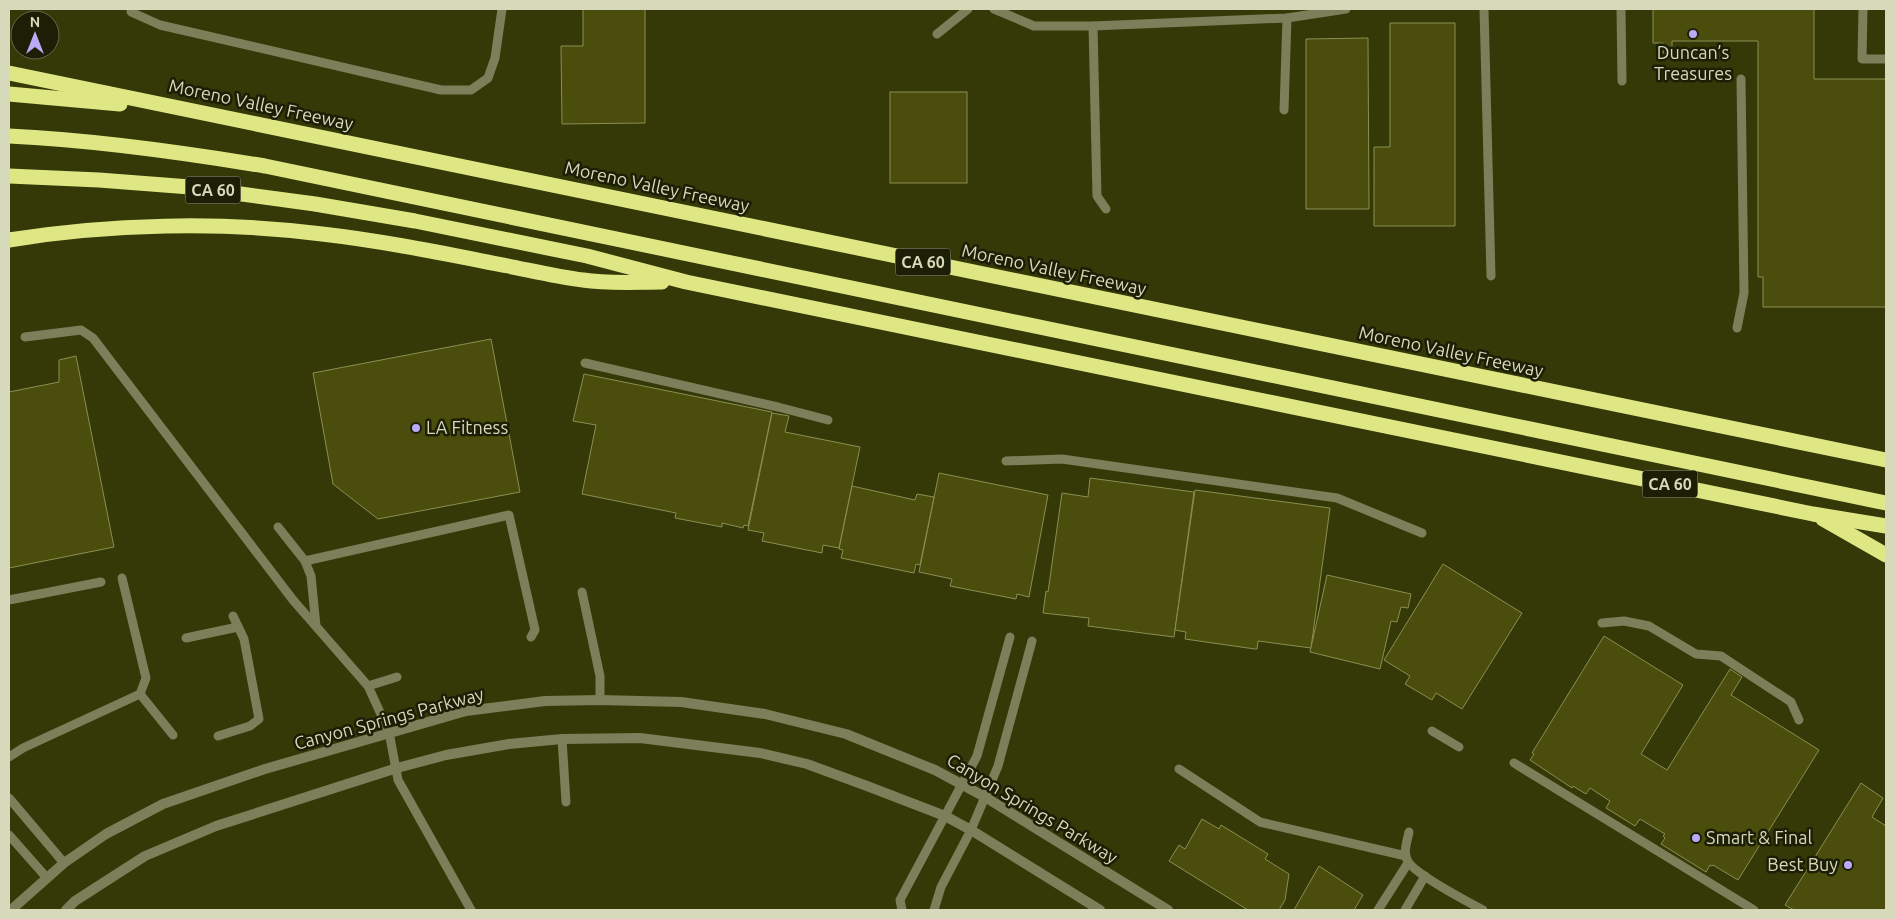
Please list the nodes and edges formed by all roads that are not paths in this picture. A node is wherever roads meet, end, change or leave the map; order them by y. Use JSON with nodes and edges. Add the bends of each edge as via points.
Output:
{"nodes":[{"id":1,"x":131,"y":9,"type":"edge"},
{"id":2,"x":502,"y":9,"type":"edge"},
{"id":3,"x":968,"y":9,"type":"edge"},
{"id":4,"x":994,"y":9,"type":"edge"},
{"id":5,"x":1346,"y":9,"type":"edge"},
{"id":6,"x":1484,"y":9,"type":"edge"},
{"id":7,"x":1621,"y":9,"type":"edge"},
{"id":8,"x":1863,"y":9,"type":"edge"},
{"id":9,"x":1287,"y":18,"type":"junction"},
{"id":10,"x":1093,"y":26,"type":"junction"},
{"id":11,"x":937,"y":34,"type":"dead end"},
{"id":12,"x":1886,"y":59,"type":"edge"},
{"id":13,"x":9,"y":73,"type":"edge"},
{"id":14,"x":1741,"y":79,"type":"dead end"},
{"id":15,"x":1622,"y":81,"type":"dead end"},
{"id":16,"x":9,"y":94,"type":"edge"},
{"id":17,"x":189,"y":110,"type":"junction"},
{"id":18,"x":1284,"y":110,"type":"dead end"},
{"id":19,"x":9,"y":136,"type":"edge"},
{"id":20,"x":9,"y":176,"type":"edge"},
{"id":21,"x":1106,"y":209,"type":"dead end"},
{"id":22,"x":9,"y":240,"type":"edge"},
{"id":23,"x":1490,"y":276,"type":"dead end"},
{"id":24,"x":686,"y":282,"type":"junction"},
{"id":25,"x":1737,"y":328,"type":"dead end"},
{"id":26,"x":25,"y":337,"type":"dead end"},
{"id":27,"x":585,"y":364,"type":"dead end"},
{"id":28,"x":828,"y":420,"type":"dead end"},
{"id":29,"x":1886,"y":460,"type":"edge"},
{"id":30,"x":1006,"y":461,"type":"dead end"},
{"id":31,"x":1886,"y":503,"type":"edge"},
{"id":32,"x":1814,"y":514,"type":"junction"},
{"id":33,"x":1886,"y":526,"type":"edge"},
{"id":34,"x":278,"y":527,"type":"dead end"},
{"id":35,"x":1422,"y":533,"type":"dead end"},
{"id":36,"x":1886,"y":555,"type":"edge"},
{"id":37,"x":305,"y":561,"type":"junction"},
{"id":38,"x":122,"y":578,"type":"dead end"},
{"id":39,"x":101,"y":582,"type":"dead end"},
{"id":40,"x":582,"y":592,"type":"dead end"},
{"id":41,"x":9,"y":600,"type":"edge"},
{"id":42,"x":233,"y":616,"type":"dead end"},
{"id":43,"x":1602,"y":623,"type":"dead end"},
{"id":44,"x":316,"y":626,"type":"junction"},
{"id":45,"x":238,"y":627,"type":"junction"},
{"id":46,"x":531,"y":637,"type":"dead end"},
{"id":47,"x":1010,"y":637,"type":"dead end"},
{"id":48,"x":186,"y":638,"type":"dead end"},
{"id":49,"x":1032,"y":641,"type":"dead end"},
{"id":50,"x":397,"y":677,"type":"dead end"},
{"id":51,"x":368,"y":686,"type":"junction"},
{"id":52,"x":140,"y":694,"type":"junction"},
{"id":53,"x":600,"y":700,"type":"junction"},
{"id":54,"x":1799,"y":720,"type":"dead end"},
{"id":55,"x":1432,"y":730,"type":"dead end"},
{"id":56,"x":389,"y":732,"type":"junction"},
{"id":57,"x":173,"y":735,"type":"dead end"},
{"id":58,"x":218,"y":736,"type":"dead end"},
{"id":59,"x":562,"y":739,"type":"junction"},
{"id":60,"x":1459,"y":747,"type":"dead end"},
{"id":61,"x":9,"y":758,"type":"edge"},
{"id":62,"x":1514,"y":763,"type":"dead end"},
{"id":63,"x":397,"y":768,"type":"junction"},
{"id":64,"x":1179,"y":769,"type":"dead end"},
{"id":65,"x":962,"y":785,"type":"junction"},
{"id":66,"x":985,"y":797,"type":"junction"},
{"id":67,"x":9,"y":798,"type":"edge"},
{"id":68,"x":566,"y":802,"type":"dead end"},
{"id":69,"x":945,"y":816,"type":"junction"},
{"id":70,"x":972,"y":830,"type":"junction"},
{"id":71,"x":1409,"y":832,"type":"dead end"},
{"id":72,"x":9,"y":835,"type":"edge"},
{"id":73,"x":1407,"y":859,"type":"junction"},
{"id":74,"x":64,"y":863,"type":"junction"},
{"id":75,"x":1425,"y":876,"type":"junction"},
{"id":76,"x":48,"y":878,"type":"junction"},
{"id":77,"x":10,"y":910,"type":"edge"},
{"id":78,"x":66,"y":910,"type":"edge"},
{"id":79,"x":470,"y":910,"type":"edge"},
{"id":80,"x":902,"y":910,"type":"edge"},
{"id":81,"x":934,"y":910,"type":"edge"},
{"id":82,"x":1100,"y":910,"type":"edge"},
{"id":83,"x":1168,"y":910,"type":"edge"},
{"id":84,"x":1378,"y":910,"type":"edge"},
{"id":85,"x":1405,"y":910,"type":"edge"},
{"id":86,"x":1483,"y":910,"type":"edge"},
{"id":87,"x":1754,"y":910,"type":"edge"}],
"edges":[{"from":1,"to":2,"type":"lane","via":[[131,12],[160,24],[441,90],[472,90],[488,78],[495,58]]},
{"from":3,"to":11,"type":"lane"},
{"from":4,"to":10,"type":"lane","via":[[1034,26]]},
{"from":5,"to":9,"type":"lane"},
{"from":6,"to":23,"type":"lane"},
{"from":7,"to":15,"type":"lane"},
{"from":8,"to":12,"type":"lane","via":[[1862,59]]},
{"from":9,"to":10,"type":"lane"},
{"from":9,"to":18,"type":"lane"},
{"from":10,"to":21,"type":"lane","via":[[1097,196]]},
{"from":13,"to":17,"type":"highway","name":"Moreno Valley Freeway","number":"CA 60"},
{"from":14,"to":25,"type":"lane","via":[[1744,293]]},
{"from":16,"to":17,"type":"highway"},
{"from":17,"to":29,"type":"highway","name":"Moreno Valley Freeway","number":"CA 60"},
{"from":19,"to":31,"type":"highway","via":[[175,152],[265,166]]},
{"from":20,"to":24,"type":"highway","number":"CA 60","via":[[190,187],[315,204],[588,256]]},
{"from":22,"to":24,"type":"highway","via":[[118,228],[263,228],[321,233],[584,280]]},
{"from":24,"to":32,"type":"highway","number":"CA 60"},
{"from":26,"to":44,"type":"lane","via":[[82,330],[93,338]]},
{"from":27,"to":28,"type":"lane"},
{"from":30,"to":35,"type":"lane","via":[[1062,458],[1337,498]]},
{"from":32,"to":33,"type":"highway","number":"CA 60"},
{"from":32,"to":36,"type":"highway"},
{"from":34,"to":37,"type":"lane"},
{"from":37,"to":44,"type":"lane","via":[[311,576]]},
{"from":37,"to":46,"type":"lane","via":[[509,515],[535,630]]},
{"from":38,"to":52,"type":"lane","via":[[146,678]]},
{"from":39,"to":41,"type":"lane"},
{"from":40,"to":53,"type":"lane","via":[[600,676]]},
{"from":42,"to":45,"type":"lane"},
{"from":43,"to":54,"type":"lane","via":[[1624,621],[1650,626],[1696,654],[1721,656],[1790,702]]},
{"from":44,"to":51,"type":"lane"},
{"from":45,"to":48,"type":"lane"},
{"from":45,"to":58,"type":"lane","via":[[244,639],[259,719],[250,726]]},
{"from":47,"to":65,"type":"lane","via":[[978,756]]},
{"from":49,"to":66,"type":"lane","via":[[998,766]]},
{"from":50,"to":51,"type":"lane"},
{"from":51,"to":56,"type":"lane"},
{"from":52,"to":57,"type":"lane"},
{"from":52,"to":61,"type":"lane","via":[[23,748]]},
{"from":53,"to":56,"type":"street","name":"Canyon Springs Parkway","via":[[545,701],[466,711]]},
{"from":53,"to":65,"type":"street","name":"Canyon Springs Parkway","via":[[681,702],[765,714],[846,734],[935,770]]},
{"from":55,"to":60,"type":"lane"},
{"from":56,"to":63,"type":"lane"},
{"from":56,"to":74,"type":"street","name":"Canyon Springs Parkway","via":[[163,804],[106,834]]},
{"from":59,"to":63,"type":"street","via":[[446,754]]},
{"from":59,"to":68,"type":"lane"},
{"from":59,"to":69,"type":"street","via":[[640,738],[760,753],[807,764]]},
{"from":62,"to":87,"type":"lane"},
{"from":63,"to":78,"type":"street","via":[[216,826],[145,856]]},
{"from":63,"to":79,"type":"lane","via":[[398,780]]},
{"from":64,"to":73,"type":"lane","via":[[1260,822]]},
{"from":65,"to":66,"type":"street","name":"Canyon Springs Parkway"},
{"from":65,"to":69,"type":"lane"},
{"from":66,"to":70,"type":"lane"},
{"from":66,"to":83,"type":"street","name":"Canyon Springs Parkway"},
{"from":67,"to":74,"type":"lane"},
{"from":69,"to":70,"type":"street"},
{"from":69,"to":80,"type":"lane","via":[[900,900]]},
{"from":70,"to":81,"type":"lane","via":[[941,887]]},
{"from":70,"to":82,"type":"street"},
{"from":71,"to":73,"type":"lane","via":[[1405,850]]},
{"from":72,"to":76,"type":"lane"},
{"from":73,"to":75,"type":"lane"},
{"from":73,"to":84,"type":"lane"},
{"from":74,"to":76,"type":"street","name":"Canyon Springs Parkway"},
{"from":75,"to":85,"type":"lane"},
{"from":75,"to":86,"type":"lane"},
{"from":76,"to":77,"type":"street","name":"Canyon Springs Parkway"}]}
